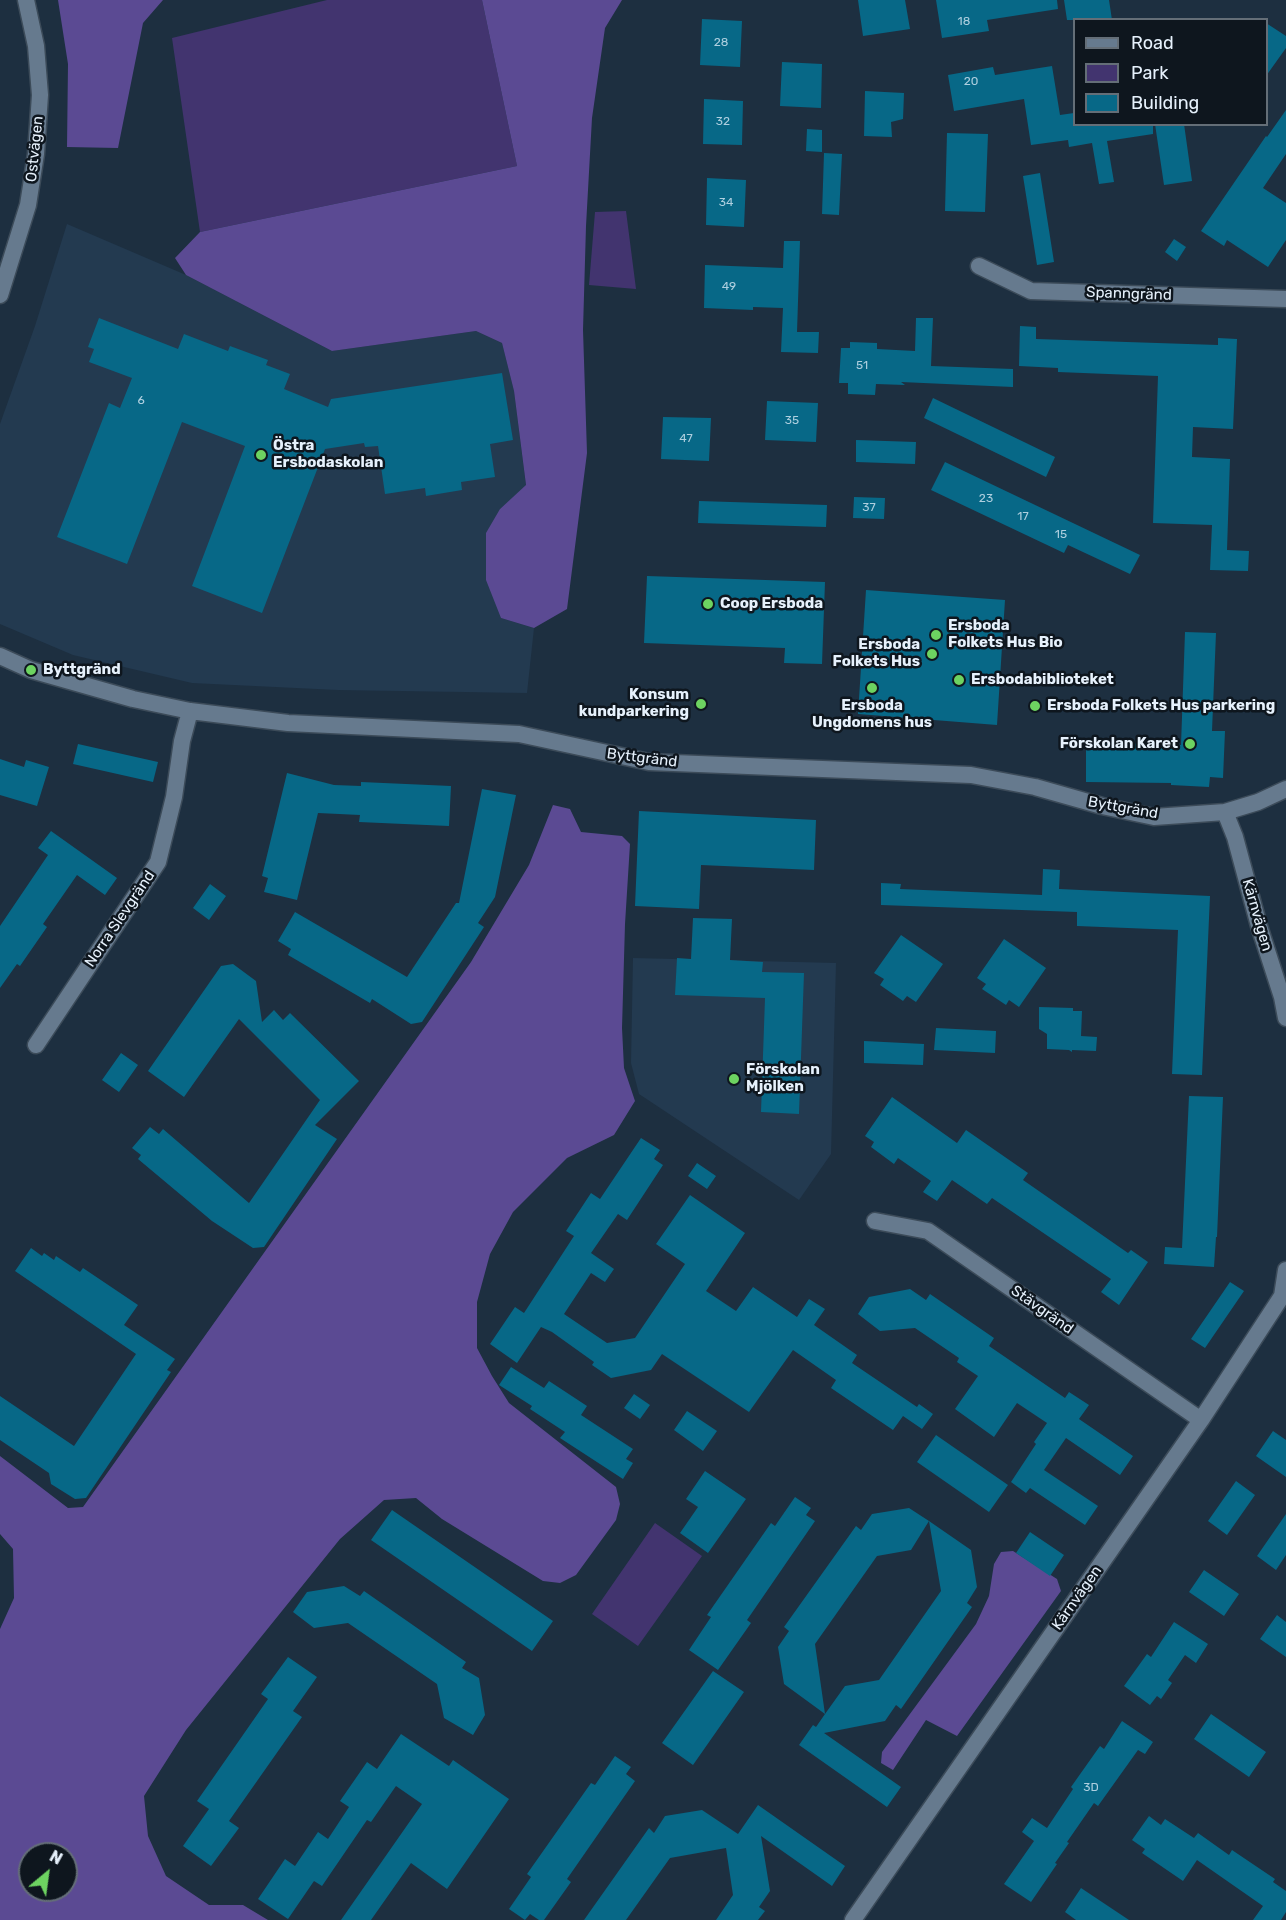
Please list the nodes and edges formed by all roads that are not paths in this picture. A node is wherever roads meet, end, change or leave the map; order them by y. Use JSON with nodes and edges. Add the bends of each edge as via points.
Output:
{"nodes":[{"id":1,"x":26,"y":0,"type":"edge"},
{"id":2,"x":979,"y":266,"type":"dead end"},
{"id":3,"x":0,"y":295,"type":"edge"},
{"id":4,"x":1286,"y":299,"type":"edge"},
{"id":5,"x":0,"y":656,"type":"edge"},
{"id":6,"x":190,"y":711,"type":"junction"},
{"id":7,"x":1286,"y":789,"type":"edge"},
{"id":8,"x":1225,"y":812,"type":"junction"},
{"id":9,"x":1286,"y":1018,"type":"edge"},
{"id":10,"x":36,"y":1045,"type":"dead end"},
{"id":11,"x":875,"y":1221,"type":"dead end"},
{"id":12,"x":1286,"y":1270,"type":"edge"},
{"id":13,"x":1284,"y":1297,"type":"edge"},
{"id":14,"x":1201,"y":1420,"type":"junction"},
{"id":15,"x":853,"y":1920,"type":"edge"}],
"edges":[{"from":1,"to":3,"type":"street","name":"Ostvägen","via":[[36,46],[40,95],[36,154],[28,205]]},
{"from":2,"to":4,"type":"street","name":"Spanngränd","via":[[1031,291]]},
{"from":5,"to":6,"type":"street","name":"Byttgränd","via":[[31,670]]},
{"from":6,"to":8,"type":"street","name":"Byttgränd","via":[[288,723],[519,734],[650,762],[971,775],[1154,817]]},
{"from":6,"to":10,"type":"street","name":"Norra Slevgränd","via":[[158,862]]},
{"from":7,"to":8,"type":"street","name":"Byttgränd"},
{"from":8,"to":9,"type":"street","name":"Kärnvägen"},
{"from":11,"to":14,"type":"street","name":"Stävgränd","via":[[928,1231]]},
{"from":12,"to":13,"type":"street","name":"Kärnvägen"},
{"from":13,"to":14,"type":"street","name":"Kärnvägen"},
{"from":14,"to":15,"type":"street","name":"Kärnvägen"}]}
